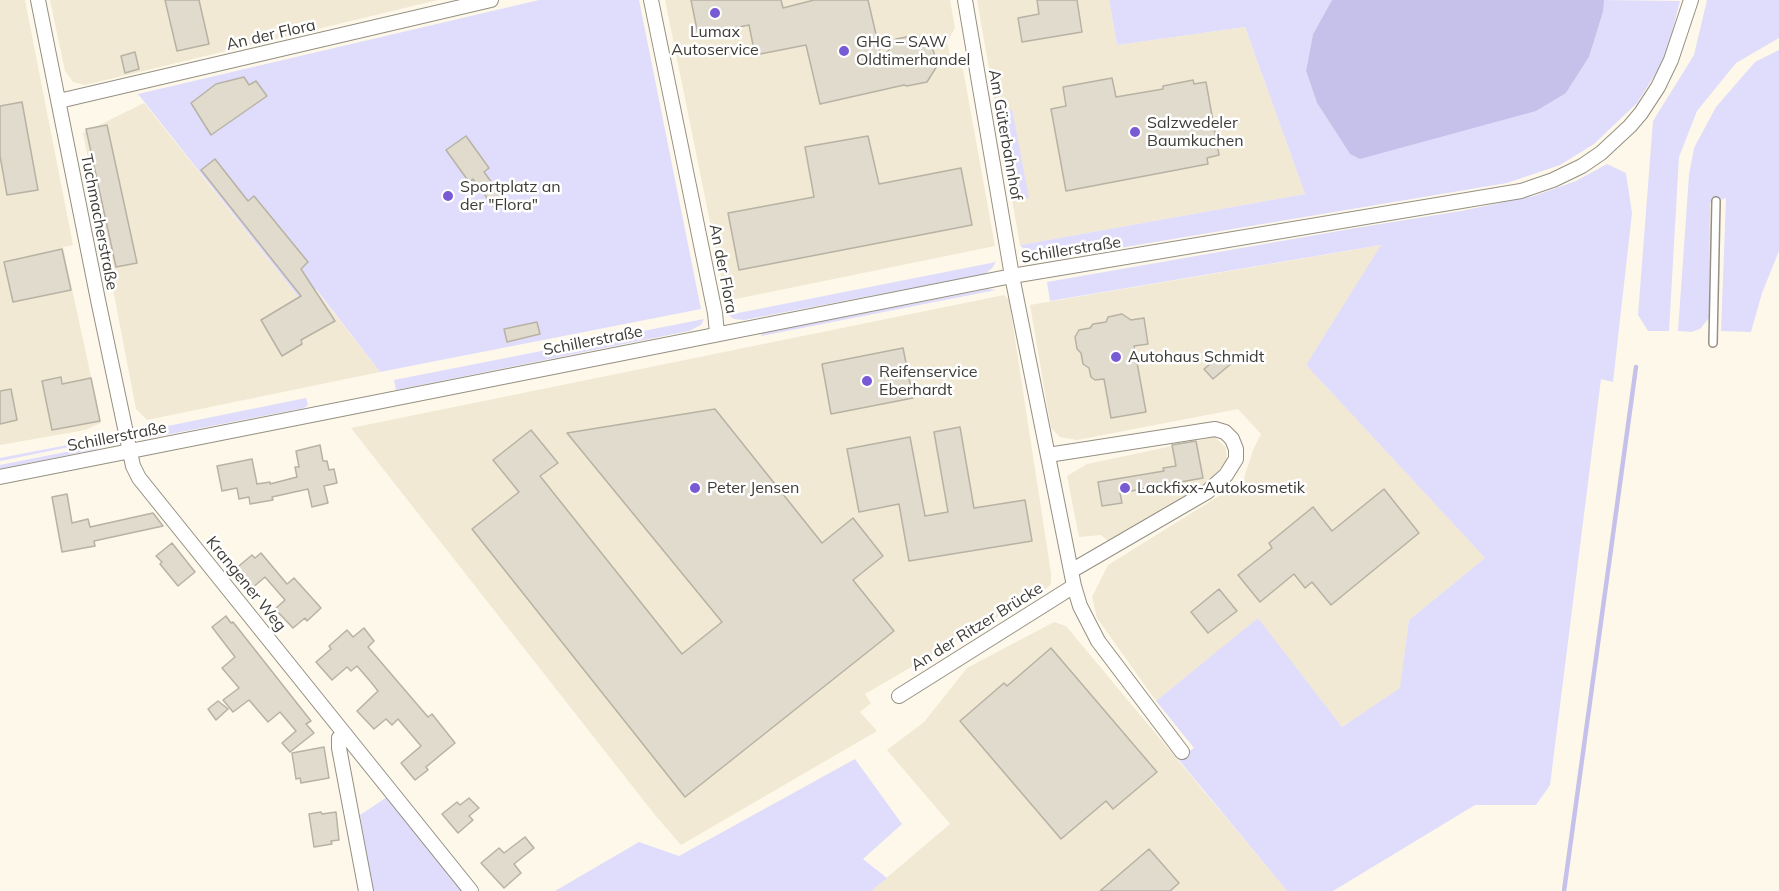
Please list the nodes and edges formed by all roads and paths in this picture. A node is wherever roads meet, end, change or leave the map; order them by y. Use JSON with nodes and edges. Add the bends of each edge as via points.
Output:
{"nodes":[{"id":1,"x":38,"y":0,"type":"edge"},
{"id":2,"x":491,"y":0,"type":"edge"},
{"id":3,"x":651,"y":0,"type":"edge"},
{"id":4,"x":964,"y":0,"type":"edge"},
{"id":5,"x":1691,"y":0,"type":"edge"},
{"id":6,"x":59,"y":101,"type":"junction"},
{"id":7,"x":1716,"y":201,"type":"dead end"},
{"id":8,"x":1012,"y":276,"type":"junction"},
{"id":9,"x":717,"y":333,"type":"junction"},
{"id":10,"x":1713,"y":344,"type":"dead end"},
{"id":11,"x":130,"y":451,"type":"junction"},
{"id":12,"x":1048,"y":455,"type":"junction"},
{"id":13,"x":0,"y":477,"type":"edge"},
{"id":14,"x":1071,"y":571,"type":"junction"},
{"id":15,"x":1074,"y":585,"type":"junction"},
{"id":16,"x":898,"y":696,"type":"dead end"},
{"id":17,"x":345,"y":734,"type":"junction"},
{"id":18,"x":1182,"y":752,"type":"dead end"},
{"id":19,"x":366,"y":891,"type":"edge"},
{"id":20,"x":471,"y":891,"type":"edge"}],
"edges":[{"from":1,"to":6,"type":"street","name":"Tuchmacherstraße"},
{"from":2,"to":6,"type":"street","name":"An der Flora"},
{"from":3,"to":9,"type":"street","name":"An der Flora"},
{"from":4,"to":8,"type":"street","name":"Am Güterbahnhof"},
{"from":5,"to":8,"type":"street","name":"Schillerstraße","via":[[1671,60],[1641,113],[1620,137],[1582,166],[1553,180],[1521,191]]},
{"from":6,"to":11,"type":"street","name":"Tuchmacherstraße"},
{"from":7,"to":10,"type":"lane"},
{"from":8,"to":9,"type":"street","name":"Schillerstraße"},
{"from":8,"to":12,"type":"street"},
{"from":9,"to":11,"type":"street","name":"Schillerstraße"},
{"from":11,"to":13,"type":"street","name":"Schillerstraße"},
{"from":11,"to":17,"type":"street","name":"Krangener Weg","via":[[139,478]]},
{"from":12,"to":14,"type":"street"},
{"from":12,"to":14,"type":"street","via":[[1215,429],[1225,432],[1236,449],[1236,459],[1226,475],[1207,492]]},
{"from":14,"to":15,"type":"street"},
{"from":15,"to":16,"type":"street","name":"An der Ritzer Brücke"},
{"from":15,"to":18,"type":"street","via":[[1098,641]]},
{"from":17,"to":19,"type":"street","via":[[339,738],[339,748]]},
{"from":17,"to":20,"type":"street","name":"Krangener Weg"}]}
